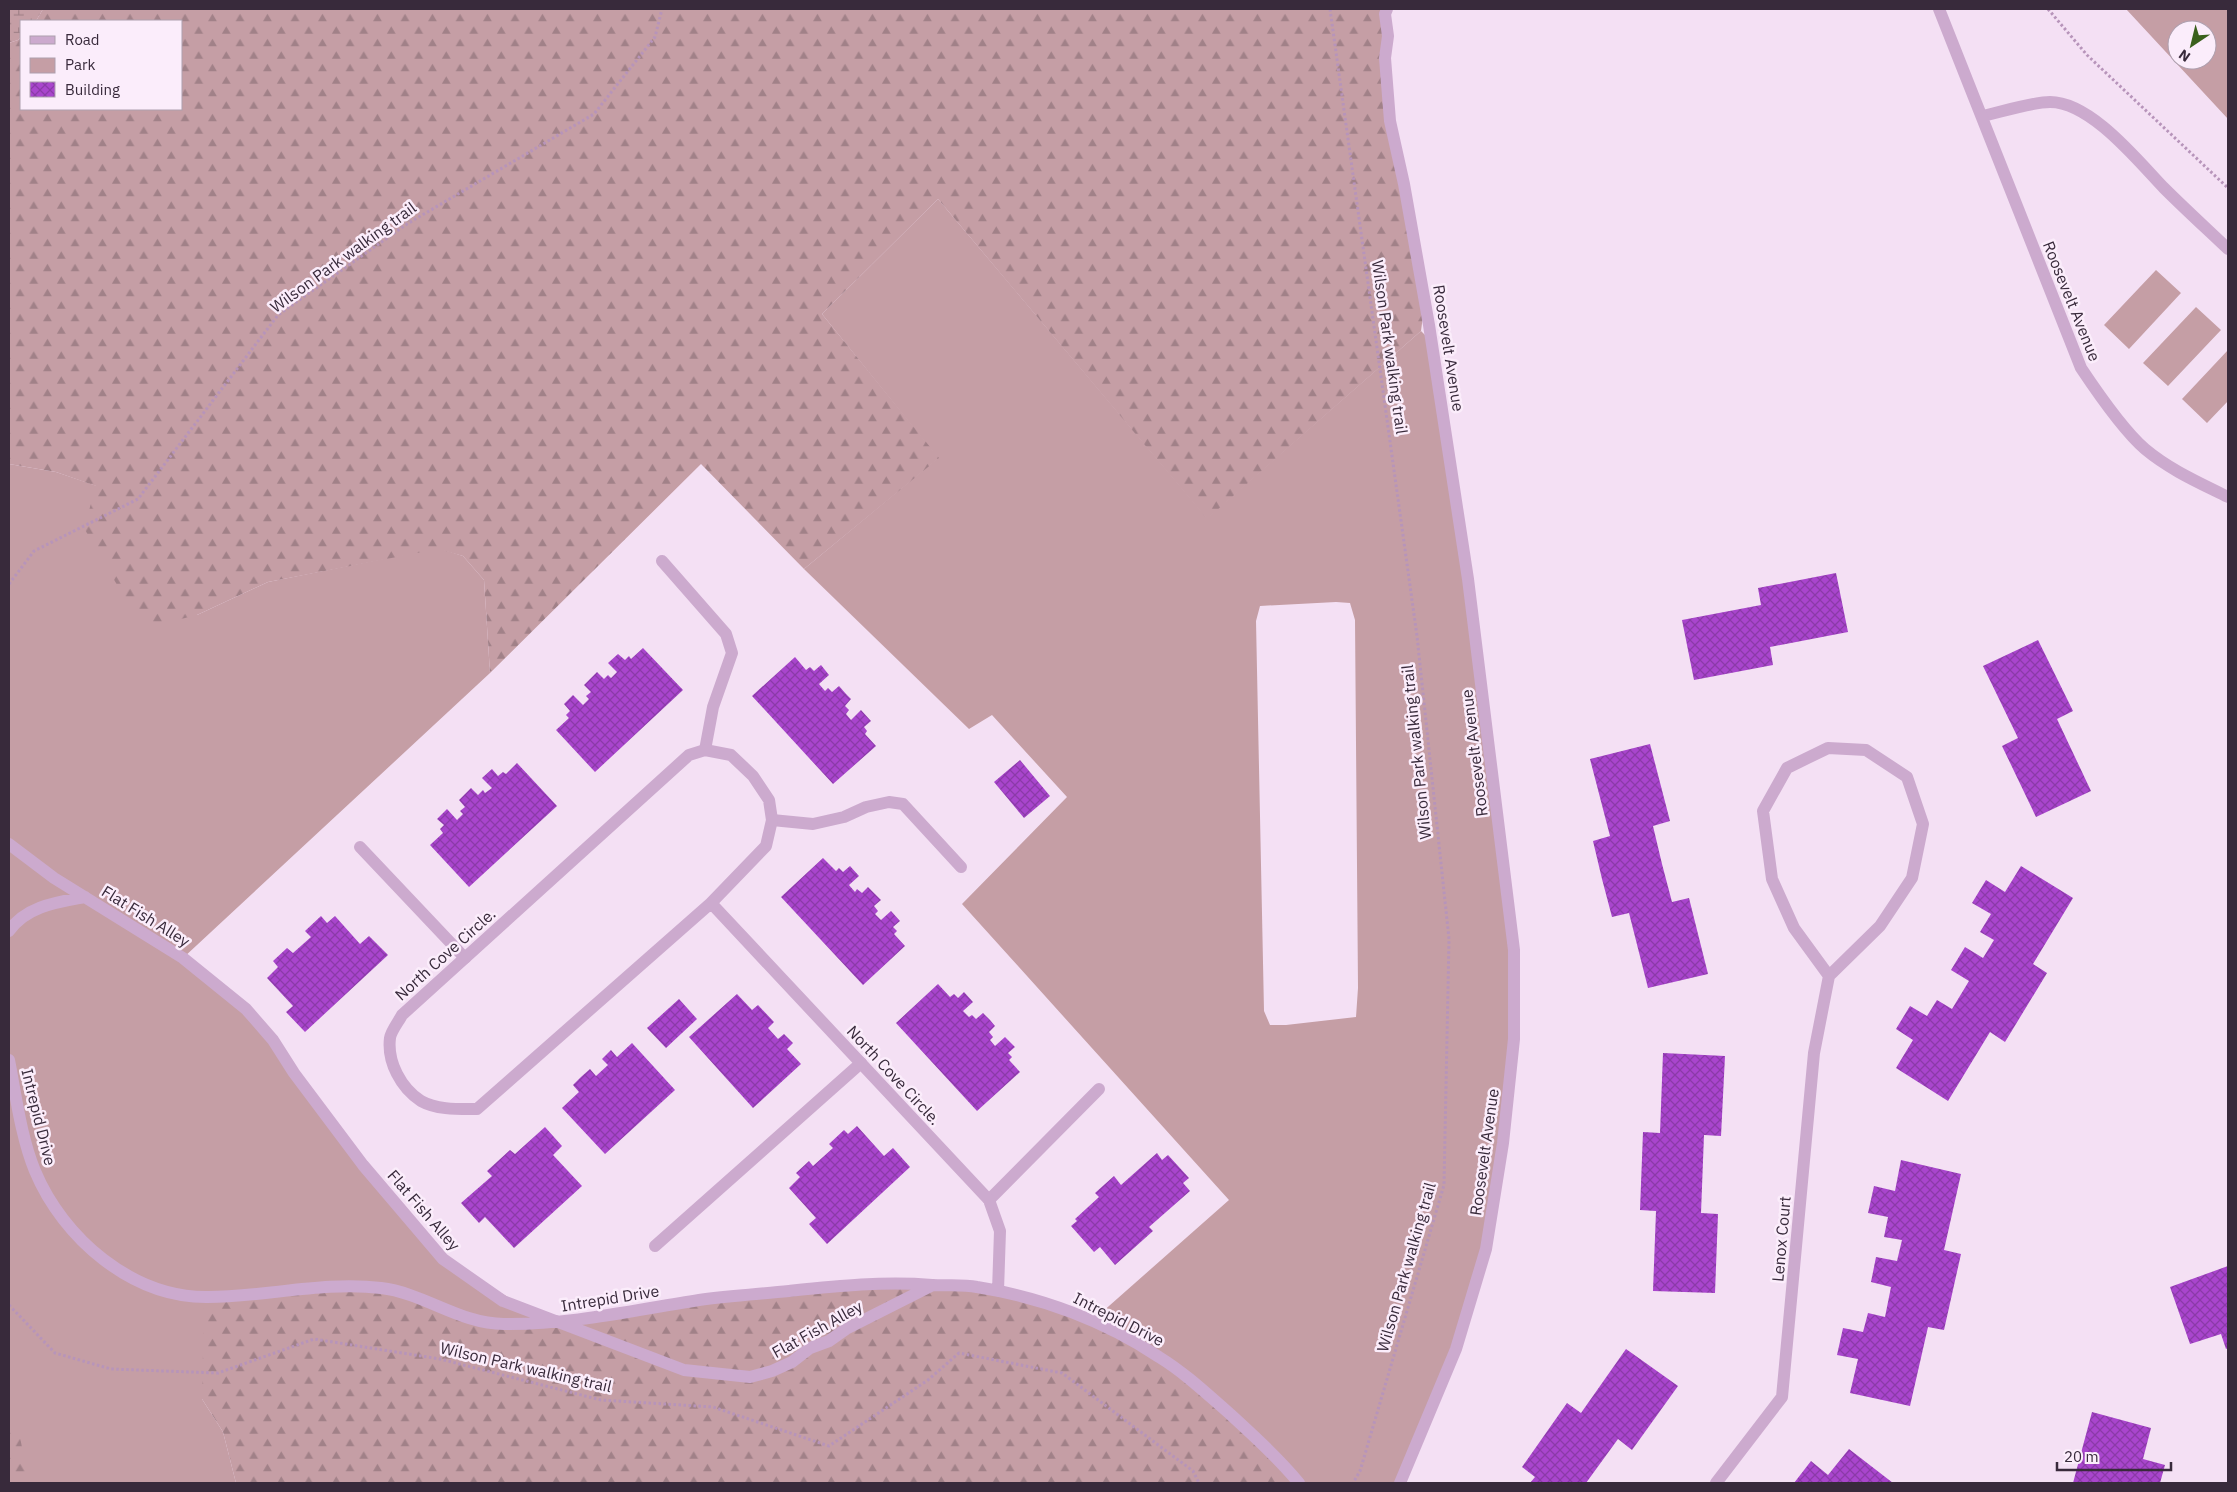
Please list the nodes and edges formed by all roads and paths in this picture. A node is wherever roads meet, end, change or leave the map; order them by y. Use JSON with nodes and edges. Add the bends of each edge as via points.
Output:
{"nodes":[{"id":1,"x":662,"y":9,"type":"edge"},
{"id":2,"x":1330,"y":9,"type":"edge"},
{"id":3,"x":1387,"y":9,"type":"edge"},
{"id":4,"x":1939,"y":9,"type":"edge"},
{"id":5,"x":2048,"y":9,"type":"edge"},
{"id":6,"x":1983,"y":116,"type":"junction"},
{"id":7,"x":2228,"y":188,"type":"edge"},
{"id":8,"x":2228,"y":249,"type":"edge"},
{"id":9,"x":2228,"y":497,"type":"edge"},
{"id":10,"x":662,"y":561,"type":"dead end"},
{"id":11,"x":9,"y":584,"type":"edge"},
{"id":12,"x":705,"y":750,"type":"junction"},
{"id":13,"x":772,"y":820,"type":"junction"},
{"id":14,"x":9,"y":844,"type":"edge"},
{"id":15,"x":360,"y":847,"type":"dead end"},
{"id":16,"x":961,"y":867,"type":"dead end"},
{"id":17,"x":86,"y":897,"type":"junction"},
{"id":18,"x":712,"y":903,"type":"junction"},
{"id":19,"x":9,"y":931,"type":"edge"},
{"id":20,"x":465,"y":958,"type":"junction"},
{"id":21,"x":1829,"y":976,"type":"junction"},
{"id":22,"x":9,"y":1060,"type":"edge"},
{"id":23,"x":861,"y":1063,"type":"junction"},
{"id":24,"x":1098,"y":1089,"type":"dead end"},
{"id":25,"x":989,"y":1200,"type":"junction"},
{"id":26,"x":655,"y":1246,"type":"dead end"},
{"id":27,"x":934,"y":1285,"type":"junction"},
{"id":28,"x":998,"y":1291,"type":"junction"},
{"id":29,"x":9,"y":1305,"type":"edge"},
{"id":30,"x":563,"y":1322,"type":"junction"},
{"id":31,"x":1199,"y":1483,"type":"edge"},
{"id":32,"x":1299,"y":1483,"type":"edge"},
{"id":33,"x":1353,"y":1483,"type":"edge"},
{"id":34,"x":1400,"y":1483,"type":"edge"},
{"id":35,"x":1716,"y":1483,"type":"edge"}],
"edges":[{"from":1,"to":11,"type":"path","name":"Wilson Park walking trail","via":[[655,37],[594,114],[407,224],[278,315],[138,499],[34,551]]},
{"from":2,"to":33,"type":"path","name":"Wilson Park walking trail","via":[[1417,636],[1449,939],[1444,1185],[1360,1471]]},
{"from":3,"to":34,"type":"street","name":"Roosevelt Avenue","via":[[1385,58],[1390,121],[1429,325],[1468,580],[1514,950],[1514,1039],[1503,1143],[1486,1249],[1456,1350]]},
{"from":4,"to":6,"type":"street","name":"Roosevelt Avenue"},
{"from":5,"to":7,"type":"path","via":[[2087,55]]},
{"from":6,"to":8,"type":"street","via":[[2050,102],[2074,107],[2144,164]]},
{"from":6,"to":9,"type":"street","name":"Roosevelt Avenue","via":[[2081,368],[2144,448],[2177,471]]},
{"from":10,"to":12,"type":"street","via":[[726,634],[732,653],[713,707]]},
{"from":12,"to":13,"type":"street","name":"North Cove Circle.","via":[[731,755],[752,776],[769,800]]},
{"from":12,"to":20,"type":"street","name":"North Cove Circle.","via":[[690,755]]},
{"from":13,"to":16,"type":"street","via":[[813,824],[844,817],[866,807],[889,802],[903,804]]},
{"from":13,"to":18,"type":"street","name":"North Cove Circle.","via":[[766,846]]},
{"from":14,"to":17,"type":"street","name":"Flat Fish Alley"},
{"from":15,"to":20,"type":"street"},
{"from":17,"to":19,"type":"street","via":[[45,904],[14,924]]},
{"from":17,"to":30,"type":"street","name":"Flat Fish Alley","via":[[183,958],[246,1009],[273,1040],[363,1165],[443,1259],[502,1301]]},
{"from":18,"to":20,"type":"street","name":"North Cove Circle.","via":[[477,1109],[449,1109],[421,1101],[402,1084],[391,1059],[390,1037],[402,1014]]},
{"from":18,"to":23,"type":"street","name":"North Cove Circle."},
{"from":21,"to":21,"type":"street","via":[[1880,926],[1912,878],[1923,824],[1907,777],[1866,750],[1828,748],[1787,768],[1763,811],[1772,879],[1794,928]]},
{"from":21,"to":35,"type":"street","name":"Lenox Court","via":[[1814,1053],[1782,1397]]},
{"from":22,"to":30,"type":"street","name":"Intrepid Drive","via":[[34,1168],[48,1198],[99,1257],[128,1278],[204,1298],[339,1287],[383,1288],[461,1316],[499,1325]]},
{"from":23,"to":25,"type":"street","name":"North Cove Circle."},
{"from":23,"to":26,"type":"street"},
{"from":24,"to":25,"type":"street"},
{"from":25,"to":28,"type":"street","name":"North Cove Circle.","via":[[1000,1231]]},
{"from":27,"to":28,"type":"street","name":"Intrepid Drive","via":[[973,1286]]},
{"from":27,"to":30,"type":"street","name":"Intrepid Drive","via":[[910,1282],[817,1288],[703,1300]]},
{"from":27,"to":30,"type":"street","name":"Flat Fish Alley","via":[[810,1348],[792,1362],[750,1377],[684,1370]]},
{"from":28,"to":32,"type":"street","name":"Intrepid Drive","via":[[1035,1299],[1078,1314],[1159,1356],[1271,1451]]},
{"from":29,"to":31,"type":"path","name":"Wilson Park walking trail","via":[[55,1352],[111,1369],[218,1373],[314,1338],[440,1359],[600,1400],[713,1407],[829,1446],[928,1380],[958,1353],[1062,1373],[1193,1471]]}]}
